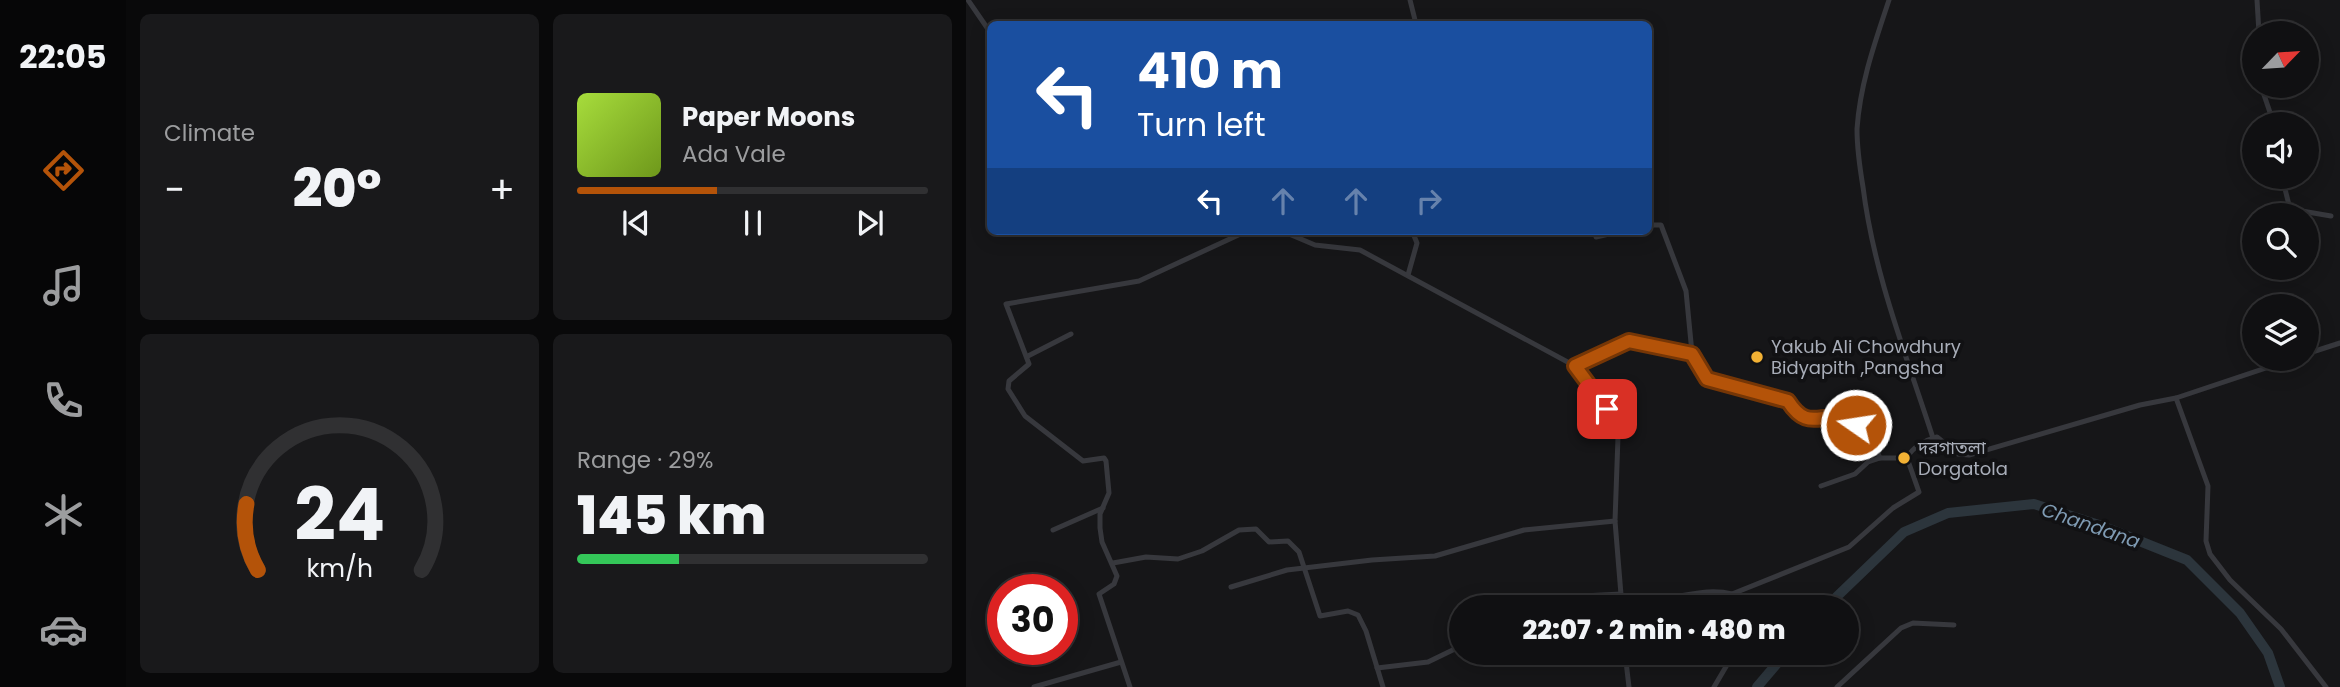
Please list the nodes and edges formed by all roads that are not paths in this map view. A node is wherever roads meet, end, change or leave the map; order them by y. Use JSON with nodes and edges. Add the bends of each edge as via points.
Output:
{"nodes":[{"id":1,"x":968,"y":0,"type":"edge"},
{"id":2,"x":1410,"y":0,"type":"edge"},
{"id":3,"x":1889,"y":0,"type":"edge"},
{"id":4,"x":2257,"y":0,"type":"edge"},
{"id":5,"x":1415,"y":21,"type":"edge"},
{"id":6,"x":2258,"y":21,"type":"edge"},
{"id":7,"x":987,"y":28,"type":"edge"},
{"id":8,"x":2285,"y":189,"type":"edge"},
{"id":9,"x":2331,"y":216,"type":"dead end"},
{"id":10,"x":1652,"y":225,"type":"edge"},
{"id":11,"x":1238,"y":235,"type":"edge"},
{"id":12,"x":1291,"y":235,"type":"edge"},
{"id":13,"x":1414,"y":235,"type":"edge"},
{"id":14,"x":1605,"y":235,"type":"edge"},
{"id":15,"x":1596,"y":237,"type":"dead end"},
{"id":16,"x":1408,"y":275,"type":"junction"},
{"id":17,"x":1071,"y":334,"type":"dead end"},
{"id":18,"x":2340,"y":343,"type":"edge"},
{"id":19,"x":2319,"y":350,"type":"edge"},
{"id":20,"x":1692,"y":354,"type":"junction"},
{"id":21,"x":1028,"y":356,"type":"junction"},
{"id":22,"x":1575,"y":366,"type":"junction"},
{"id":23,"x":2257,"y":371,"type":"edge"},
{"id":24,"x":2176,"y":398,"type":"junction"},
{"id":25,"x":1933,"y":438,"type":"junction"},
{"id":26,"x":1880,"y":458,"type":"junction"},
{"id":27,"x":1907,"y":458,"type":"junction"},
{"id":28,"x":1821,"y":486,"type":"dead end"},
{"id":29,"x":1104,"y":508,"type":"junction"},
{"id":30,"x":1615,"y":521,"type":"junction"},
{"id":31,"x":1053,"y":530,"type":"dead end"},
{"id":32,"x":1113,"y":563,"type":"junction"},
{"id":33,"x":1306,"y":568,"type":"junction"},
{"id":34,"x":1231,"y":587,"type":"dead end"},
{"id":35,"x":1731,"y":594,"type":"joint"},
{"id":36,"x":1621,"y":595,"type":"edge"},
{"id":37,"x":1692,"y":595,"type":"edge"},
{"id":38,"x":1954,"y":625,"type":"dead end"},
{"id":39,"x":1449,"y":652,"type":"edge"},
{"id":40,"x":1121,"y":662,"type":"junction"},
{"id":41,"x":1626,"y":665,"type":"edge"},
{"id":42,"x":1727,"y":665,"type":"edge"},
{"id":43,"x":1377,"y":667,"type":"junction"},
{"id":44,"x":1034,"y":687,"type":"edge"},
{"id":45,"x":1130,"y":687,"type":"edge"},
{"id":46,"x":1383,"y":687,"type":"edge"},
{"id":47,"x":1629,"y":687,"type":"edge"},
{"id":48,"x":1714,"y":687,"type":"edge"},
{"id":49,"x":1837,"y":687,"type":"edge"},
{"id":50,"x":2326,"y":687,"type":"edge"}],
"edges":[{"from":1,"to":7,"type":"street"},
{"from":2,"to":5,"type":"street"},
{"from":3,"to":25,"type":"street","via":[[1867,66],[1859,108],[1861,173],[1883,293]]},
{"from":4,"to":6,"type":"street"},
{"from":8,"to":9,"type":"street","via":[[2290,209]]},
{"from":10,"to":20,"type":"street","via":[[1661,225],[1686,291]]},
{"from":11,"to":21,"type":"street","via":[[1139,281],[1007,302]]},
{"from":12,"to":16,"type":"street","via":[[1315,245],[1360,250]]},
{"from":13,"to":16,"type":"street","via":[[1417,243]]},
{"from":14,"to":15,"type":"street"},
{"from":16,"to":22,"type":"street"},
{"from":17,"to":21,"type":"street"},
{"from":18,"to":19,"type":"street"},
{"from":20,"to":22,"type":"street","via":[[1629,341]]},
{"from":20,"to":26,"type":"street","via":[[1707,379],[1788,401],[1795,414],[1805,419],[1848,420],[1873,442]]},
{"from":21,"to":29,"type":"street","via":[[1029,364],[1009,381],[1008,390],[1025,416],[1083,461],[1104,458],[1109,484]]},
{"from":22,"to":30,"type":"street","via":[[1607,409],[1618,437]]},
{"from":23,"to":24,"type":"street"},
{"from":24,"to":25,"type":"street","via":[[1969,454],[1958,454],[1940,438]]},
{"from":24,"to":50,"type":"street","via":[[2205,471],[2210,555],[2281,629]]},
{"from":25,"to":27,"type":"street"},
{"from":26,"to":27,"type":"street"},
{"from":26,"to":28,"type":"street","via":[[1855,474]]},
{"from":27,"to":35,"type":"street","via":[[1919,492],[1893,508],[1866,535],[1849,547]]},
{"from":29,"to":31,"type":"street"},
{"from":29,"to":32,"type":"street","via":[[1100,514],[1102,542]]},
{"from":30,"to":33,"type":"street","via":[[1524,530],[1435,556]]},
{"from":30,"to":36,"type":"street"},
{"from":32,"to":33,"type":"street","via":[[1146,556],[1178,559],[1246,528],[1256,529],[1269,542],[1293,543]]},
{"from":32,"to":40,"type":"street","via":[[1116,579],[1099,594]]},
{"from":33,"to":34,"type":"street"},
{"from":33,"to":43,"type":"street","via":[[1320,616],[1348,611],[1358,615]]},
{"from":35,"to":37,"type":"street","via":[[1713,589]]},
{"from":38,"to":49,"type":"street","via":[[1913,623],[1902,628]]},
{"from":39,"to":43,"type":"street","via":[[1428,662]]},
{"from":40,"to":44,"type":"street"},
{"from":40,"to":45,"type":"street"},
{"from":41,"to":47,"type":"street"},
{"from":42,"to":48,"type":"street"},
{"from":43,"to":46,"type":"street"}]}
